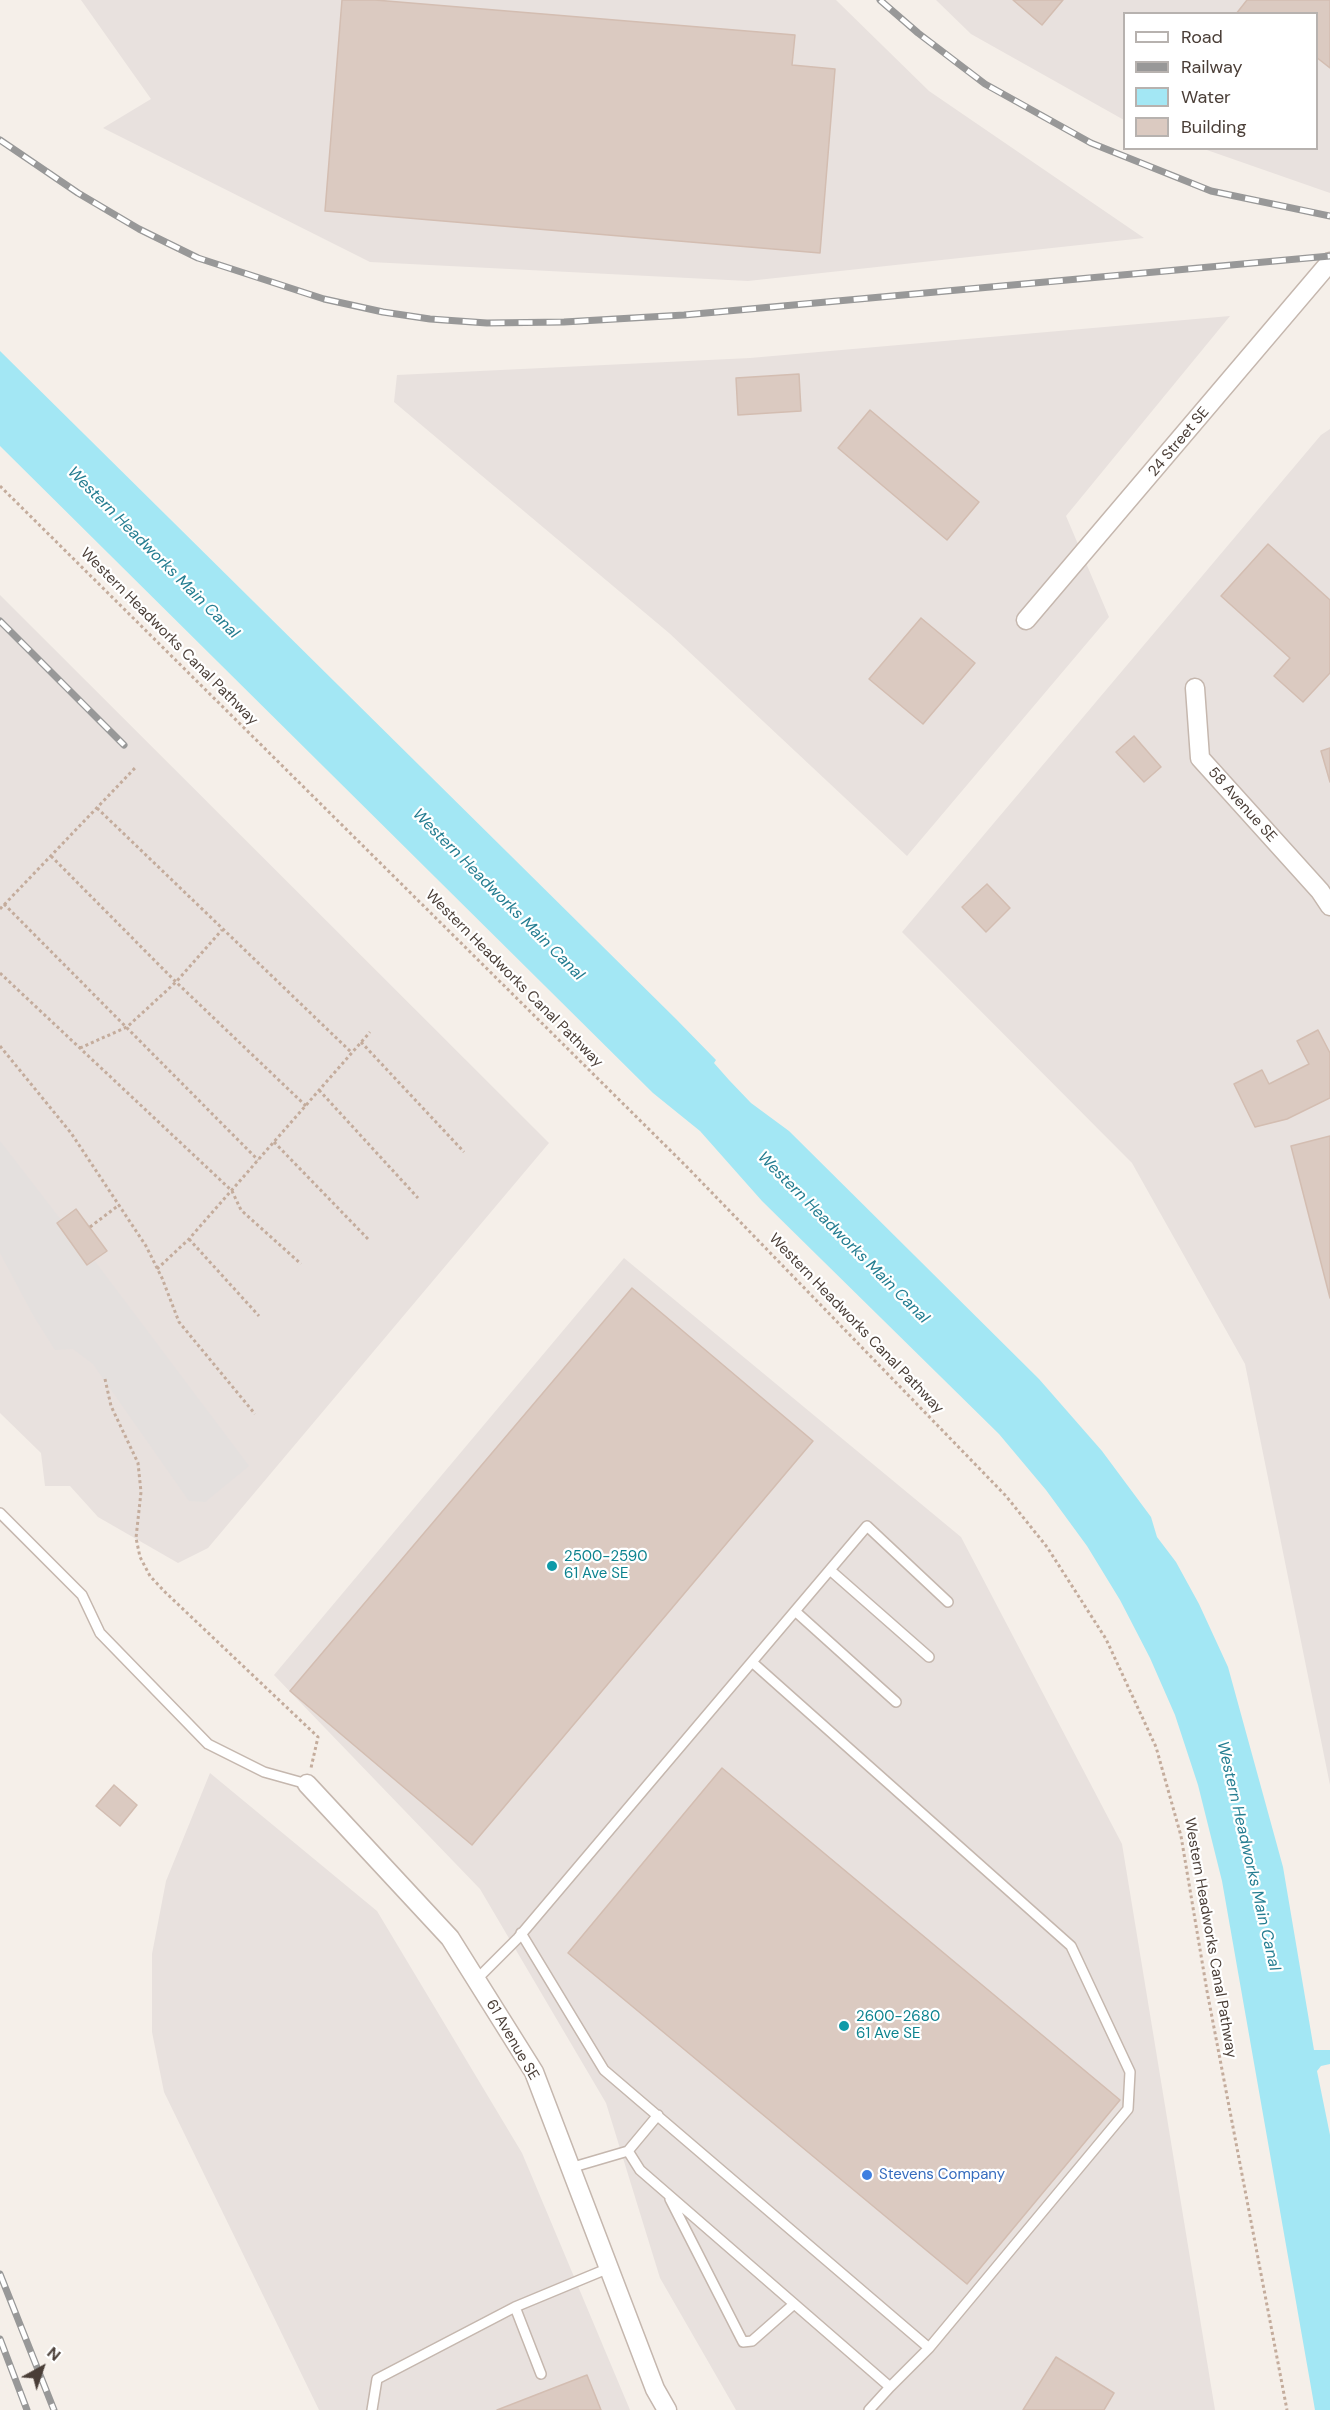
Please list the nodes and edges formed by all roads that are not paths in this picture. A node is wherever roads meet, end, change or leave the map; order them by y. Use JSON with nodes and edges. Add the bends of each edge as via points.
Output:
{"nodes":[{"id":1,"x":1330,"y":262,"type":"edge"},
{"id":2,"x":1026,"y":620,"type":"dead end"},
{"id":3,"x":1195,"y":688,"type":"dead end"},
{"id":4,"x":1330,"y":906,"type":"edge"},
{"id":5,"x":0,"y":1513,"type":"edge"},
{"id":6,"x":830,"y":1570,"type":"junction"},
{"id":7,"x":948,"y":1602,"type":"dead end"},
{"id":8,"x":795,"y":1611,"type":"junction"},
{"id":9,"x":929,"y":1657,"type":"dead end"},
{"id":10,"x":752,"y":1662,"type":"junction"},
{"id":11,"x":896,"y":1702,"type":"dead end"},
{"id":12,"x":307,"y":1784,"type":"joint"},
{"id":13,"x":521,"y":1933,"type":"junction"},
{"id":14,"x":476,"y":1980,"type":"junction"},
{"id":15,"x":658,"y":2115,"type":"junction"},
{"id":16,"x":628,"y":2151,"type":"junction"},
{"id":17,"x":570,"y":2168,"type":"junction"},
{"id":18,"x":668,"y":2194,"type":"junction"},
{"id":19,"x":609,"y":2268,"type":"junction"},
{"id":20,"x":794,"y":2304,"type":"junction"},
{"id":21,"x":515,"y":2307,"type":"junction"},
{"id":22,"x":929,"y":2348,"type":"junction"},
{"id":23,"x":541,"y":2374,"type":"dead end"},
{"id":24,"x":890,"y":2387,"type":"junction"},
{"id":25,"x":372,"y":2410,"type":"edge"},
{"id":26,"x":667,"y":2410,"type":"edge"},
{"id":27,"x":869,"y":2410,"type":"edge"}],
"edges":[{"from":1,"to":2,"type":"street","name":"24 Street SE"},
{"from":3,"to":4,"type":"street","name":"58 Avenue SE","via":[[1200,758]]},
{"from":5,"to":12,"type":"lane","via":[[82,1595],[100,1633],[208,1743],[264,1772]]},
{"from":6,"to":7,"type":"lane","via":[[867,1526]]},
{"from":6,"to":8,"type":"lane"},
{"from":6,"to":9,"type":"lane"},
{"from":8,"to":10,"type":"lane"},
{"from":8,"to":11,"type":"lane"},
{"from":10,"to":13,"type":"lane"},
{"from":10,"to":22,"type":"lane","via":[[1071,1946],[1130,2072],[1128,2109]]},
{"from":12,"to":14,"type":"street","name":"61 Avenue SE","via":[[450,1938]]},
{"from":13,"to":14,"type":"lane"},
{"from":13,"to":15,"type":"lane","via":[[604,2070]]},
{"from":14,"to":17,"type":"street","name":"61 Avenue SE","via":[[534,2072]]},
{"from":15,"to":16,"type":"lane"},
{"from":15,"to":22,"type":"lane"},
{"from":16,"to":17,"type":"lane"},
{"from":16,"to":18,"type":"lane","via":[[640,2170]]},
{"from":17,"to":19,"type":"street","name":"61 Avenue SE"},
{"from":18,"to":20,"type":"lane"},
{"from":18,"to":20,"type":"lane","via":[[743,2342],[752,2341]]},
{"from":19,"to":21,"type":"lane"},
{"from":19,"to":26,"type":"street","name":"61 Avenue SE","via":[[655,2390]]},
{"from":20,"to":24,"type":"lane"},
{"from":21,"to":23,"type":"lane"},
{"from":21,"to":25,"type":"lane","via":[[377,2379]]},
{"from":22,"to":24,"type":"lane"},
{"from":24,"to":27,"type":"lane"}]}
